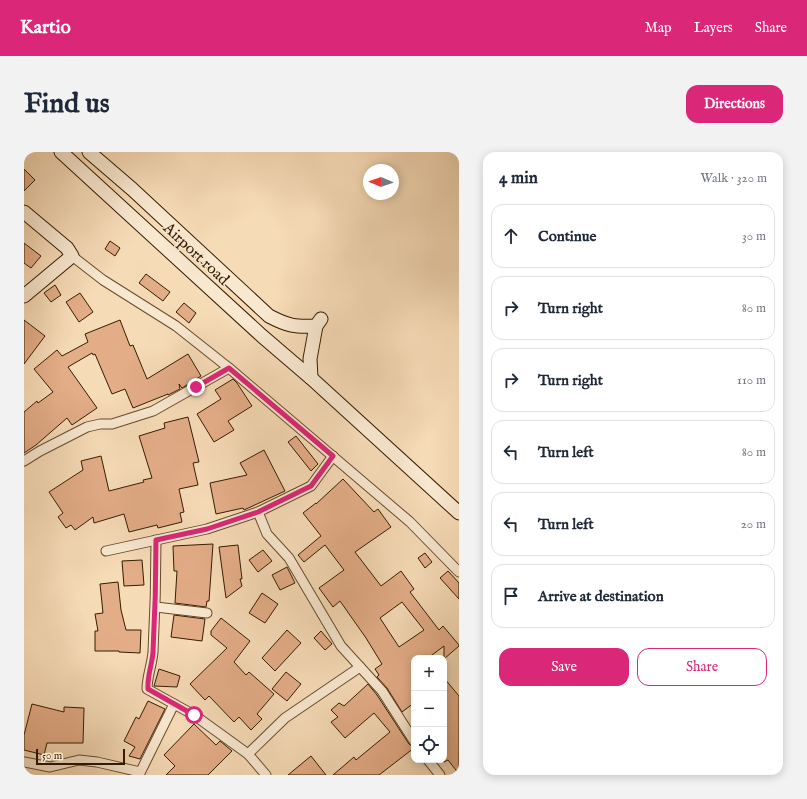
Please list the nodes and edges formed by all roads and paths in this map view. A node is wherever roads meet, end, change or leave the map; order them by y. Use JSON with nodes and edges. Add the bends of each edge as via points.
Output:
{"nodes":[{"id":1,"x":61,"y":152,"type":"edge"},
{"id":2,"x":85,"y":152,"type":"edge"},
{"id":3,"x":89,"y":152,"type":"edge"},
{"id":4,"x":74,"y":164,"type":"junction"},
{"id":5,"x":24,"y":212,"type":"edge"},
{"id":6,"x":72,"y":256,"type":"junction"},
{"id":7,"x":24,"y":296,"type":"edge"},
{"id":8,"x":229,"y":368,"type":"junction"},
{"id":9,"x":311,"y":378,"type":"junction"},
{"id":10,"x":333,"y":456,"type":"junction"},
{"id":11,"x":24,"y":461,"type":"edge"},
{"id":12,"x":258,"y":512,"type":"junction"},
{"id":13,"x":459,"y":513,"type":"edge"},
{"id":14,"x":156,"y":540,"type":"junction"},
{"id":15,"x":106,"y":551,"type":"dead end"},
{"id":16,"x":459,"y":572,"type":"edge"},
{"id":17,"x":156,"y":607,"type":"junction"},
{"id":18,"x":207,"y":612,"type":"dead end"},
{"id":19,"x":360,"y":667,"type":"junction"},
{"id":20,"x":174,"y":704,"type":"junction"},
{"id":21,"x":411,"y":736,"type":"edge"},
{"id":22,"x":248,"y":754,"type":"junction"},
{"id":23,"x":24,"y":762,"type":"edge"},
{"id":24,"x":430,"y":763,"type":"edge"},
{"id":25,"x":139,"y":774,"type":"edge"},
{"id":26,"x":266,"y":775,"type":"edge"},
{"id":27,"x":440,"y":775,"type":"edge"}],
"edges":[{"from":1,"to":4,"type":"main road","name":"Airport road"},
{"from":2,"to":4,"type":"main road"},
{"from":3,"to":9,"type":"main road","name":"Airport road","via":[[269,316],[293,326],[318,322],[310,354]]},
{"from":4,"to":9,"type":"main road","name":"Airport road"},
{"from":5,"to":6,"type":"main road","via":[[67,248]]},
{"from":6,"to":7,"type":"main road"},
{"from":6,"to":8,"type":"street","via":[[103,280],[176,326]]},
{"from":8,"to":10,"type":"street"},
{"from":8,"to":11,"type":"street","via":[[153,411],[112,424],[87,427]]},
{"from":9,"to":13,"type":"main road","name":"Airport road"},
{"from":10,"to":12,"type":"street","via":[[311,486]]},
{"from":10,"to":16,"type":"street","via":[[410,522]]},
{"from":12,"to":14,"type":"street","via":[[207,529]]},
{"from":12,"to":19,"type":"street","via":[[267,534],[289,558],[341,646]]},
{"from":14,"to":15,"type":"street"},
{"from":14,"to":17,"type":"street"},
{"from":17,"to":18,"type":"street"},
{"from":17,"to":20,"type":"street","via":[[148,689]]},
{"from":19,"to":21,"type":"street","via":[[382,691]]},
{"from":19,"to":22,"type":"street","via":[[285,718]]},
{"from":20,"to":22,"type":"street","via":[[194,715]]},
{"from":20,"to":25,"type":"street"},
{"from":22,"to":26,"type":"street"},
{"from":23,"to":25,"type":"street","via":[[50,767],[79,760],[98,762]]},
{"from":24,"to":27,"type":"street"}]}
